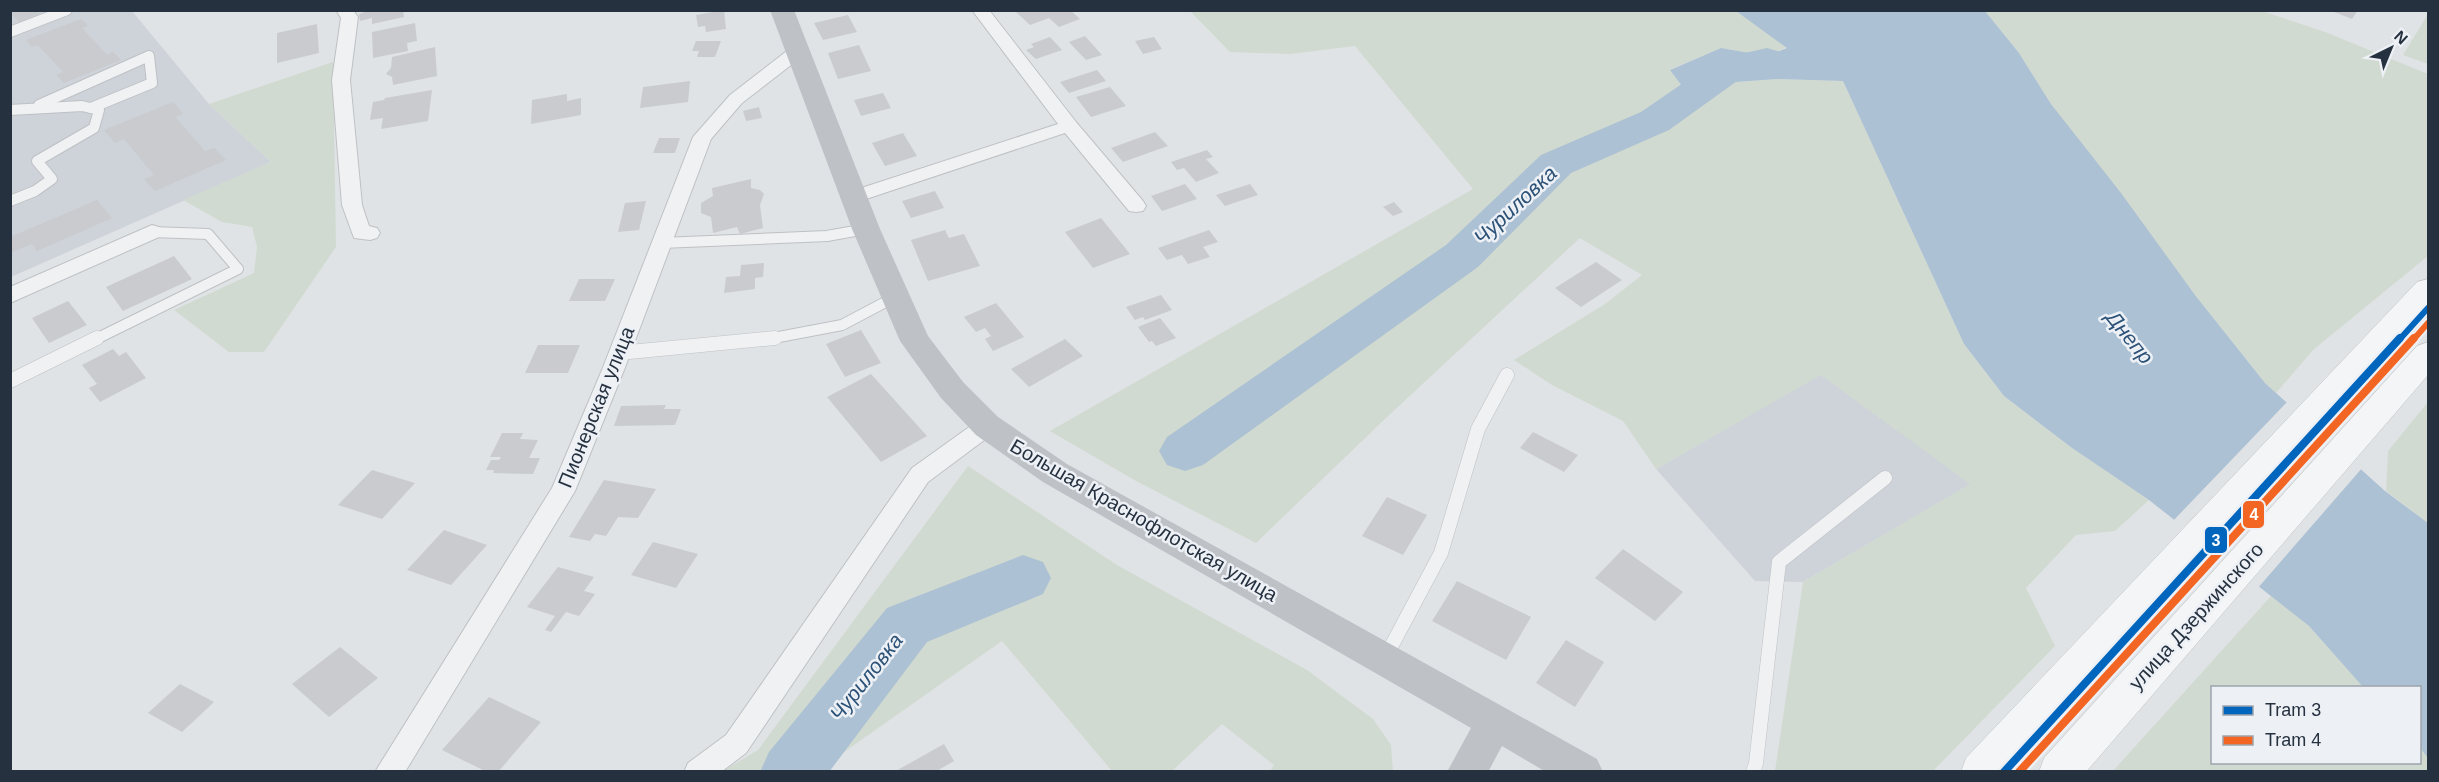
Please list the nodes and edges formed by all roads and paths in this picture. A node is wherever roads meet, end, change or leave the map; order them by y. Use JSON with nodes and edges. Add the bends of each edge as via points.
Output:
{"nodes":[{"id":1,"x":67,"y":10,"type":"edge"},
{"id":2,"x":344,"y":10,"type":"edge"},
{"id":3,"x":782,"y":10,"type":"edge"},
{"id":4,"x":980,"y":10,"type":"edge"},
{"id":5,"x":10,"y":32,"type":"edge"},
{"id":6,"x":798,"y":51,"type":"junction"},
{"id":7,"x":91,"y":108,"type":"junction"},
{"id":8,"x":30,"y":109,"type":"junction"},
{"id":9,"x":10,"y":110,"type":"edge"},
{"id":10,"x":1069,"y":126,"type":"junction"},
{"id":11,"x":854,"y":197,"type":"junction"},
{"id":12,"x":10,"y":201,"type":"edge"},
{"id":13,"x":1136,"y":206,"type":"dead end"},
{"id":14,"x":866,"y":229,"type":"junction"},
{"id":15,"x":152,"y":232,"type":"joint"},
{"id":16,"x":370,"y":233,"type":"dead end"},
{"id":17,"x":661,"y":243,"type":"junction"},
{"id":18,"x":2424,"y":295,"type":"edge"},
{"id":19,"x":10,"y":297,"type":"edge"},
{"id":20,"x":896,"y":297,"type":"junction"},
{"id":21,"x":619,"y":353,"type":"junction"},
{"id":22,"x":2428,"y":354,"type":"edge"},
{"id":23,"x":1507,"y":375,"type":"dead end"},
{"id":24,"x":10,"y":381,"type":"edge"},
{"id":25,"x":987,"y":426,"type":"junction"},
{"id":26,"x":1885,"y":478,"type":"dead end"},
{"id":27,"x":1384,"y":659,"type":"junction"},
{"id":28,"x":1495,"y":722,"type":"junction"},
{"id":29,"x":389,"y":771,"type":"edge"},
{"id":30,"x":698,"y":771,"type":"edge"},
{"id":31,"x":1467,"y":771,"type":"edge"},
{"id":32,"x":1584,"y":771,"type":"edge"},
{"id":33,"x":1753,"y":771,"type":"edge"},
{"id":34,"x":1981,"y":771,"type":"edge"},
{"id":35,"x":2059,"y":771,"type":"edge"}],
"edges":[{"from":1,"to":5,"type":"lane"},
{"from":2,"to":16,"type":"street","via":[[350,17],[341,80],[352,205],[361,233]]},
{"from":3,"to":6,"type":"main road","name":"Большая Краснофлотская улица"},
{"from":4,"to":10,"type":"street"},
{"from":6,"to":11,"type":"main road","name":"Большая Краснофлотская улица"},
{"from":6,"to":17,"type":"street","name":"Пионерская улица","via":[[736,99],[702,136]]},
{"from":7,"to":8,"type":"lane"},
{"from":7,"to":8,"type":"lane","via":[[153,83],[149,56]]},
{"from":7,"to":12,"type":"lane","via":[[99,110],[94,128],[37,161],[52,179]]},
{"from":8,"to":9,"type":"lane"},
{"from":10,"to":11,"type":"street"},
{"from":10,"to":13,"type":"street"},
{"from":11,"to":14,"type":"main road","name":"Большая Краснофлотская улица"},
{"from":14,"to":17,"type":"lane","via":[[827,236]]},
{"from":14,"to":20,"type":"main road","name":"Большая Краснофлотская улица"},
{"from":15,"to":19,"type":"street"},
{"from":15,"to":24,"type":"lane","via":[[208,234],[238,268]]},
{"from":17,"to":21,"type":"street","name":"Пионерская улица"},
{"from":18,"to":34,"type":"main road"},
{"from":20,"to":21,"type":"lane","via":[[842,325],[771,339]]},
{"from":20,"to":25,"type":"main road","name":"Большая Краснофлотская улица","via":[[915,341],[952,390]]},
{"from":21,"to":29,"type":"street","name":"Пионерская улица","via":[[562,491]]},
{"from":22,"to":35,"type":"main road","name":"улица Дзержинского"},
{"from":23,"to":27,"type":"lane","via":[[1478,429],[1441,553]]},
{"from":25,"to":27,"type":"main road","name":"Большая Краснофлотская улица","via":[[1054,473]]},
{"from":25,"to":30,"type":"street","via":[[920,475],[736,744]]},
{"from":26,"to":33,"type":"lane","via":[[1779,562]]},
{"from":27,"to":28,"type":"main road","name":"Большая Краснофлотская улица"},
{"from":28,"to":31,"type":"main road"},
{"from":28,"to":32,"type":"main road","name":"Большая Краснофлотская улица"}]}
